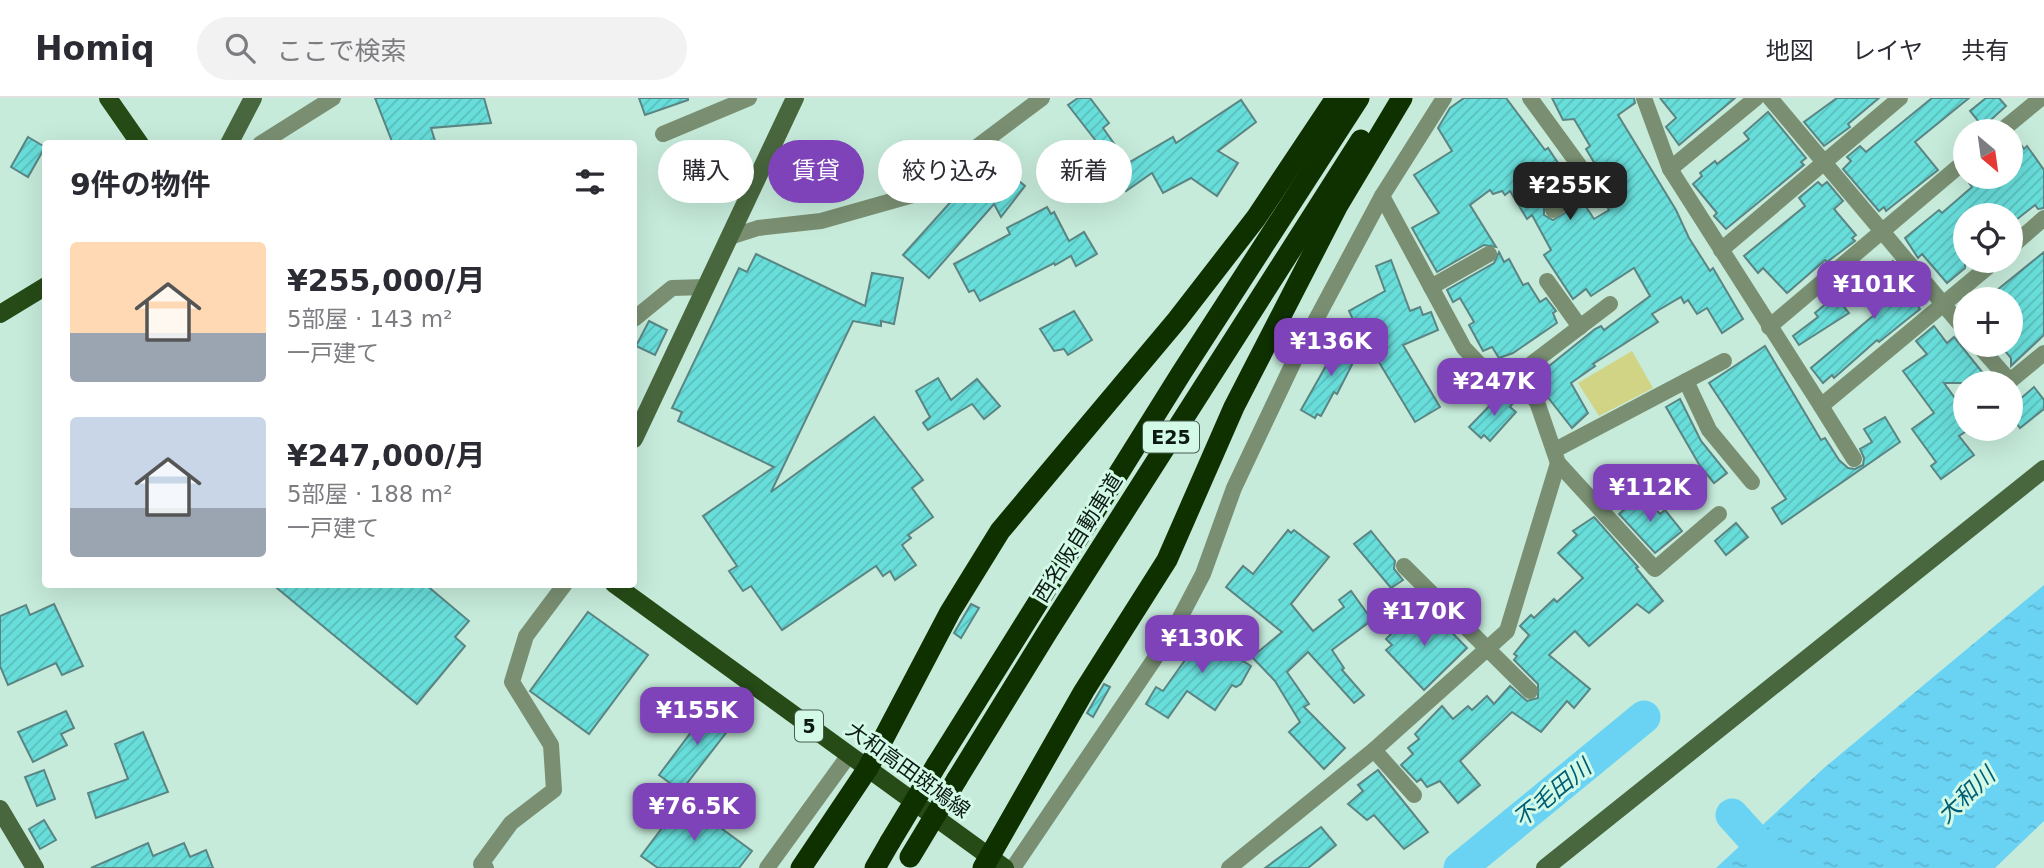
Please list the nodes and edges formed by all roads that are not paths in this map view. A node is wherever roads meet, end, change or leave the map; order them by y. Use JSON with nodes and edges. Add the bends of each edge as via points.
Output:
{"nodes":[{"id":1,"x":108,"y":98,"type":"edge"},
{"id":2,"x":254,"y":98,"type":"edge"},
{"id":3,"x":333,"y":98,"type":"edge"},
{"id":4,"x":750,"y":98,"type":"edge"},
{"id":5,"x":795,"y":98,"type":"edge"},
{"id":6,"x":1041,"y":98,"type":"edge"},
{"id":7,"x":1336,"y":98,"type":"edge"},
{"id":8,"x":1359,"y":98,"type":"edge"},
{"id":9,"x":1390,"y":98,"type":"edge"},
{"id":10,"x":1402,"y":98,"type":"edge"},
{"id":11,"x":1444,"y":98,"type":"edge"},
{"id":12,"x":1530,"y":98,"type":"edge"},
{"id":13,"x":1644,"y":98,"type":"edge"},
{"id":14,"x":1756,"y":98,"type":"edge"},
{"id":15,"x":1770,"y":98,"type":"edge"},
{"id":16,"x":1900,"y":98,"type":"edge"},
{"id":17,"x":2041,"y":98,"type":"edge"},
{"id":18,"x":2016,"y":119,"type":"edge"},
{"id":19,"x":663,"y":134,"type":"dead end"},
{"id":20,"x":137,"y":140,"type":"edge"},
{"id":21,"x":231,"y":140,"type":"edge"},
{"id":22,"x":266,"y":140,"type":"edge"},
{"id":23,"x":1824,"y":163,"type":"junction"},
{"id":24,"x":1670,"y":169,"type":"junction"},
{"id":25,"x":1953,"y":171,"type":"edge"},
{"id":26,"x":1382,"y":195,"type":"junction"},
{"id":27,"x":1553,"y":210,"type":"dead end"},
{"id":28,"x":2044,"y":218,"type":"edge"},
{"id":29,"x":1881,"y":232,"type":"junction"},
{"id":30,"x":2023,"y":236,"type":"edge"},
{"id":31,"x":730,"y":237,"type":"junction"},
{"id":32,"x":1721,"y":250,"type":"junction"},
{"id":33,"x":1489,"y":254,"type":"dead end"},
{"id":34,"x":1981,"y":273,"type":"edge"},
{"id":35,"x":1547,"y":281,"type":"dead end"},
{"id":36,"x":1431,"y":286,"type":"junction"},
{"id":37,"x":706,"y":287,"type":"junction"},
{"id":38,"x":42,"y":288,"type":"edge"},
{"id":39,"x":1610,"y":304,"type":"dead end"},
{"id":40,"x":1943,"y":305,"type":"junction"},
{"id":41,"x":0,"y":314,"type":"edge"},
{"id":42,"x":1953,"y":316,"type":"edge"},
{"id":43,"x":637,"y":317,"type":"edge"},
{"id":44,"x":1580,"y":327,"type":"junction"},
{"id":45,"x":1769,"y":327,"type":"junction"},
{"id":46,"x":2044,"y":352,"type":"edge"},
{"id":47,"x":1989,"y":357,"type":"edge"},
{"id":48,"x":1724,"y":361,"type":"dead end"},
{"id":49,"x":1509,"y":381,"type":"junction"},
{"id":50,"x":1686,"y":381,"type":"junction"},
{"id":51,"x":1821,"y":406,"type":"junction"},
{"id":52,"x":637,"y":433,"type":"edge"},
{"id":53,"x":1557,"y":457,"type":"junction"},
{"id":54,"x":1854,"y":459,"type":"dead end"},
{"id":55,"x":2044,"y":469,"type":"edge"},
{"id":56,"x":1752,"y":482,"type":"dead end"},
{"id":57,"x":1719,"y":513,"type":"dead end"},
{"id":58,"x":1405,"y":566,"type":"dead end"},
{"id":59,"x":562,"y":588,"type":"edge"},
{"id":60,"x":619,"y":588,"type":"edge"},
{"id":61,"x":1488,"y":649,"type":"junction"},
{"id":62,"x":1530,"y":691,"type":"dead end"},
{"id":63,"x":1374,"y":750,"type":"junction"},
{"id":64,"x":849,"y":755,"type":"junction"},
{"id":65,"x":868,"y":768,"type":"junction"},
{"id":66,"x":1414,"y":795,"type":"dead end"},
{"id":67,"x":0,"y":809,"type":"edge"},
{"id":68,"x":907,"y":863,"type":"edge"},
{"id":69,"x":992,"y":864,"type":"edge"},
{"id":70,"x":35,"y":868,"type":"edge"},
{"id":71,"x":486,"y":868,"type":"edge"},
{"id":72,"x":767,"y":868,"type":"edge"},
{"id":73,"x":802,"y":868,"type":"edge"},
{"id":74,"x":875,"y":868,"type":"edge"},
{"id":75,"x":1013,"y":868,"type":"edge"},
{"id":76,"x":1229,"y":868,"type":"edge"},
{"id":77,"x":1545,"y":868,"type":"edge"}],
"edges":[{"from":1,"to":20,"type":"main road"},
{"from":2,"to":21,"type":"street"},
{"from":3,"to":22,"type":"street"},
{"from":4,"to":19,"type":"street"},
{"from":5,"to":31,"type":"street"},
{"from":6,"to":31,"type":"street","via":[[913,195],[821,220],[758,228]]},
{"from":7,"to":65,"type":"highway","via":[[1256,218],[1177,320],[1000,531],[950,612]]},
{"from":8,"to":74,"type":"highway","name":"西名阪自動車道","number":"E25","bridge":true,"via":[[1152,419]]},
{"from":9,"to":68,"type":"highway","name":"西名阪自動車道","number":"E25","bridge":true,"via":[[1312,214]]},
{"from":10,"to":69,"type":"highway","via":[[1338,205],[1234,407],[1167,560],[1084,691]]},
{"from":11,"to":26,"type":"street"},
{"from":12,"to":27,"type":"street","via":[[1592,183]]},
{"from":13,"to":24,"type":"street"},
{"from":14,"to":24,"type":"street"},
{"from":15,"to":23,"type":"street"},
{"from":16,"to":23,"type":"street"},
{"from":17,"to":18,"type":"street"},
{"from":23,"to":29,"type":"street"},
{"from":23,"to":32,"type":"street"},
{"from":24,"to":32,"type":"street"},
{"from":25,"to":29,"type":"street"},
{"from":26,"to":36,"type":"street"},
{"from":26,"to":75,"type":"street","via":[[1268,412],[1203,575],[1172,633]]},
{"from":28,"to":30,"type":"street"},
{"from":29,"to":40,"type":"street"},
{"from":29,"to":45,"type":"street"},
{"from":31,"to":37,"type":"street"},
{"from":32,"to":45,"type":"street"},
{"from":33,"to":36,"type":"street"},
{"from":34,"to":40,"type":"street"},
{"from":35,"to":44,"type":"street"},
{"from":36,"to":49,"type":"street","via":[[1464,348],[1484,369]]},
{"from":37,"to":43,"type":"street","via":[[672,288]]},
{"from":37,"to":52,"type":"street"},
{"from":38,"to":41,"type":"main road"},
{"from":39,"to":44,"type":"street"},
{"from":40,"to":42,"type":"street"},
{"from":40,"to":51,"type":"street"},
{"from":44,"to":49,"type":"street"},
{"from":45,"to":51,"type":"street"},
{"from":46,"to":47,"type":"street","via":[[2010,381]]},
{"from":48,"to":50,"type":"street"},
{"from":49,"to":53,"type":"street","via":[[1526,389],[1537,402]]},
{"from":50,"to":53,"type":"street"},
{"from":50,"to":56,"type":"street","via":[[1709,430]]},
{"from":51,"to":54,"type":"street"},
{"from":53,"to":57,"type":"street","via":[[1655,569]]},
{"from":53,"to":61,"type":"street","via":[[1507,631]]},
{"from":55,"to":77,"type":"street"},
{"from":58,"to":61,"type":"street"},
{"from":59,"to":71,"type":"street","via":[[526,636],[512,682],[551,745],[554,790],[512,823],[481,864]]},
{"from":60,"to":64,"type":"main road","name":"大和高田斑鳩線","number":"5"},
{"from":61,"to":62,"type":"street"},
{"from":61,"to":63,"type":"street"},
{"from":63,"to":66,"type":"street"},
{"from":63,"to":76,"type":"street"},
{"from":64,"to":65,"type":"main road","name":"大和高田斑鳩線","number":"5"},
{"from":64,"to":72,"type":"street"},
{"from":65,"to":69,"type":"main road","name":"大和高田斑鳩線","number":"5"},
{"from":65,"to":73,"type":"highway"},
{"from":67,"to":70,"type":"street"}]}
